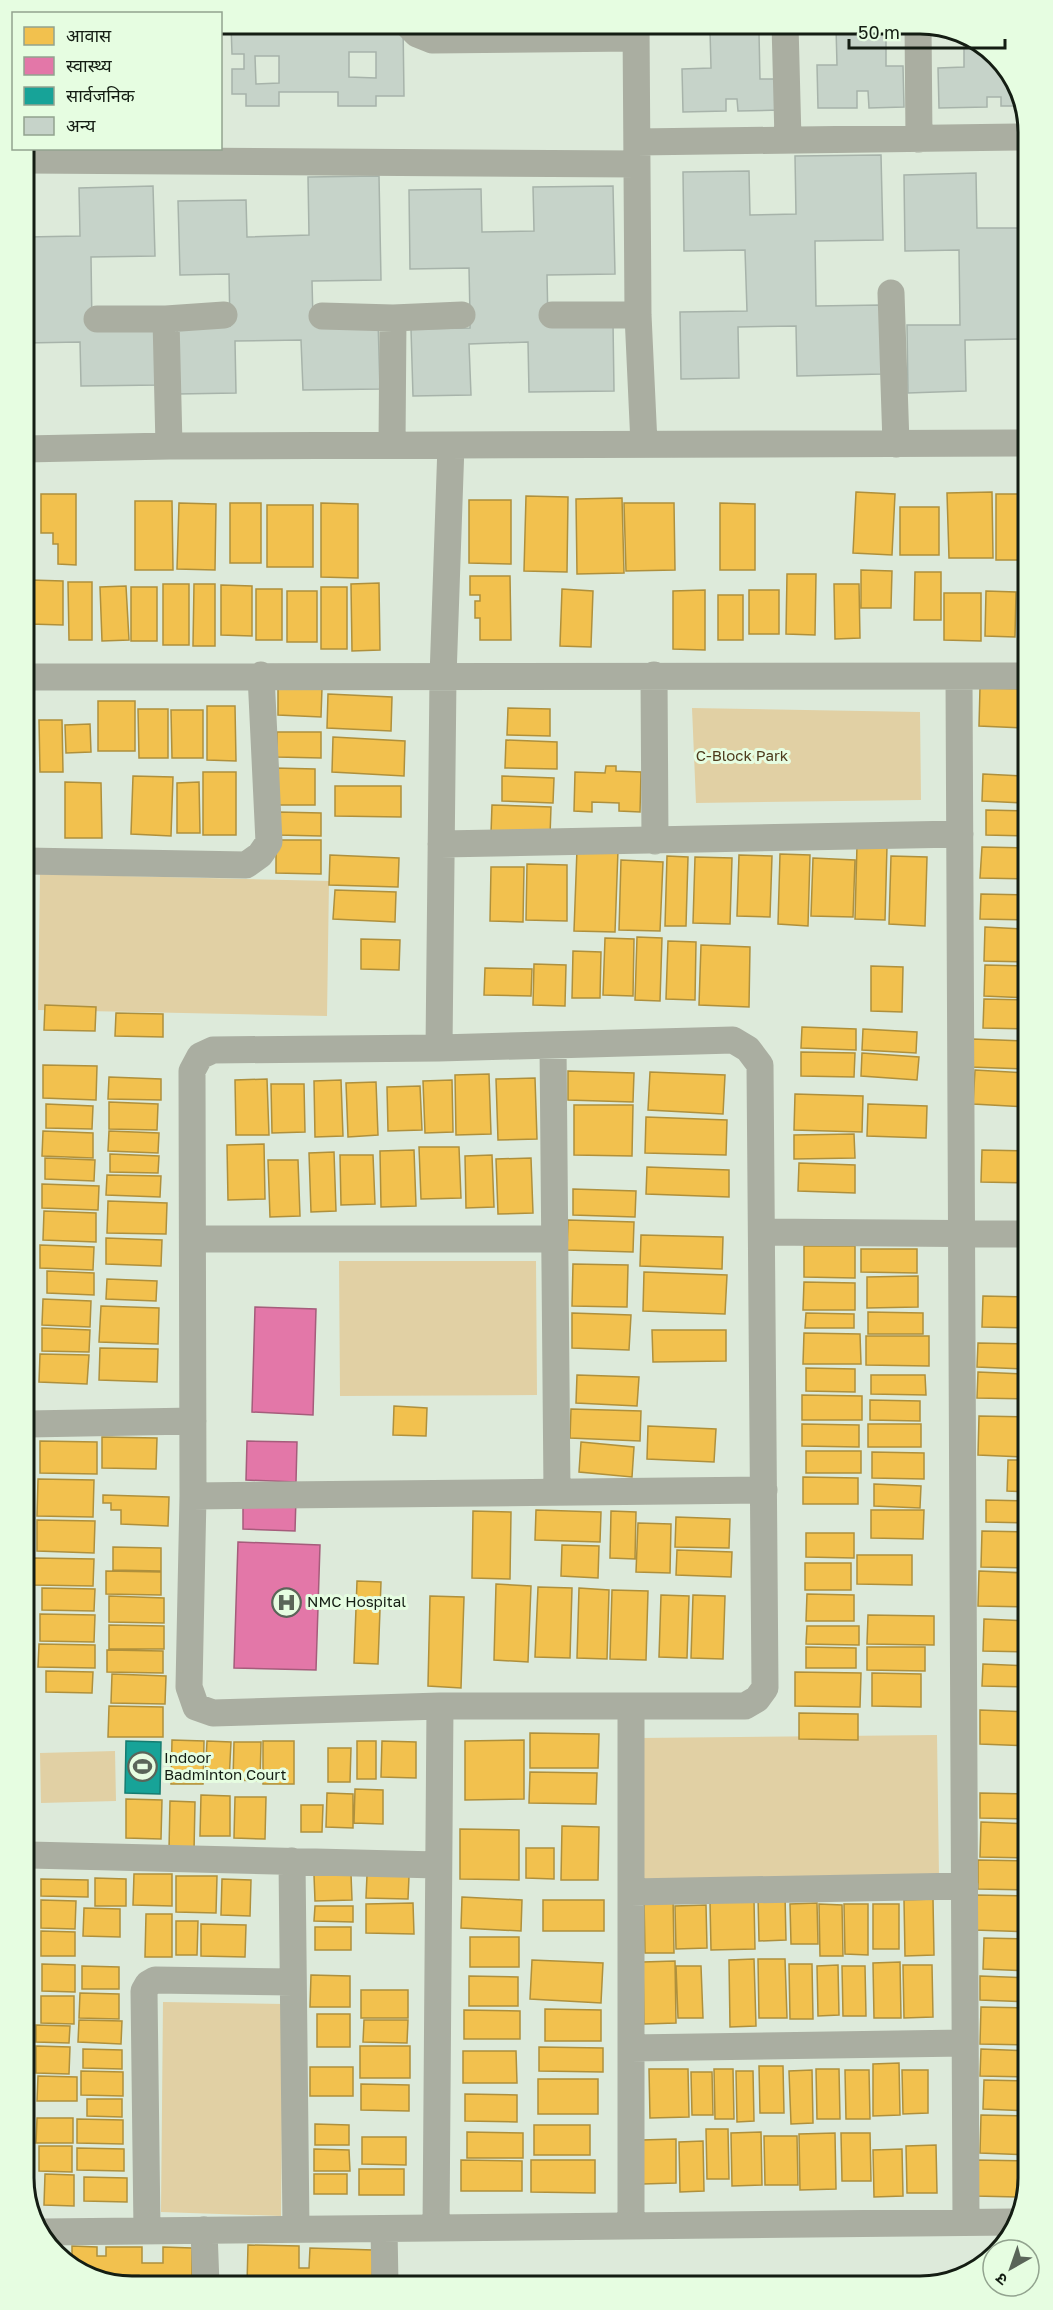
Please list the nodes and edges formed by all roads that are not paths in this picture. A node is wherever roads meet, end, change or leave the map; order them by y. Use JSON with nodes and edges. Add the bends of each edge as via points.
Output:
{"nodes":[{"id":1,"x":418,"y":34,"type":"edge"},
{"id":2,"x":556,"y":35,"type":"edge"},
{"id":3,"x":636,"y":35,"type":"edge"},
{"id":4,"x":785,"y":35,"type":"edge"},
{"id":5,"x":918,"y":35,"type":"edge"},
{"id":6,"x":1018,"y":137,"type":"edge"},
{"id":7,"x":919,"y":139,"type":"junction"},
{"id":8,"x":788,"y":140,"type":"junction"},
{"id":9,"x":637,"y":153,"type":"junction"},
{"id":10,"x":35,"y":160,"type":"edge"},
{"id":11,"x":891,"y":293,"type":"dead end"},
{"id":12,"x":224,"y":315,"type":"dead end"},
{"id":13,"x":462,"y":315,"type":"dead end"},
{"id":14,"x":552,"y":315,"type":"dead end"},
{"id":15,"x":639,"y":315,"type":"junction"},
{"id":16,"x":322,"y":316,"type":"dead end"},
{"id":17,"x":393,"y":318,"type":"junction"},
{"id":18,"x":97,"y":319,"type":"dead end"},
{"id":19,"x":166,"y":319,"type":"junction"},
{"id":20,"x":1018,"y":443,"type":"edge"},
{"id":21,"x":644,"y":444,"type":"junction"},
{"id":22,"x":896,"y":444,"type":"junction"},
{"id":23,"x":392,"y":445,"type":"junction"},
{"id":24,"x":451,"y":445,"type":"junction"},
{"id":25,"x":169,"y":446,"type":"junction"},
{"id":26,"x":35,"y":449,"type":"edge"},
{"id":27,"x":261,"y":675,"type":"junction"},
{"id":28,"x":654,"y":675,"type":"junction"},
{"id":29,"x":1018,"y":676,"type":"edge"},
{"id":30,"x":35,"y":677,"type":"edge"},
{"id":31,"x":443,"y":677,"type":"junction"},
{"id":32,"x":959,"y":677,"type":"junction"},
{"id":33,"x":960,"y":834,"type":"junction"},
{"id":34,"x":655,"y":841,"type":"junction"},
{"id":35,"x":441,"y":844,"type":"junction"},
{"id":36,"x":35,"y":861,"type":"edge"},
{"id":37,"x":553,"y":1045,"type":"junction"},
{"id":38,"x":439,"y":1048,"type":"junction"},
{"id":39,"x":762,"y":1232,"type":"junction"},
{"id":40,"x":962,"y":1234,"type":"junction"},
{"id":41,"x":1018,"y":1234,"type":"edge"},
{"id":42,"x":194,"y":1239,"type":"junction"},
{"id":43,"x":555,"y":1239,"type":"junction"},
{"id":44,"x":194,"y":1421,"type":"junction"},
{"id":45,"x":34,"y":1424,"type":"edge"},
{"id":46,"x":764,"y":1490,"type":"junction"},
{"id":47,"x":557,"y":1492,"type":"junction"},
{"id":48,"x":194,"y":1496,"type":"junction"},
{"id":49,"x":440,"y":1706,"type":"junction"},
{"id":50,"x":631,"y":1706,"type":"junction"},
{"id":51,"x":34,"y":1855,"type":"edge"},
{"id":52,"x":292,"y":1861,"type":"junction"},
{"id":53,"x":438,"y":1865,"type":"junction"},
{"id":54,"x":965,"y":1887,"type":"junction"},
{"id":55,"x":631,"y":1892,"type":"junction"},
{"id":56,"x":293,"y":1982,"type":"junction"},
{"id":57,"x":965,"y":2043,"type":"junction"},
{"id":58,"x":631,"y":2048,"type":"junction"},
{"id":59,"x":966,"y":2222,"type":"junction"},
{"id":60,"x":1007,"y":2222,"type":"edge"},
{"id":61,"x":631,"y":2226,"type":"junction"},
{"id":62,"x":436,"y":2228,"type":"junction"},
{"id":63,"x":296,"y":2229,"type":"junction"},
{"id":64,"x":384,"y":2229,"type":"junction"},
{"id":65,"x":204,"y":2230,"type":"junction"},
{"id":66,"x":147,"y":2231,"type":"junction"},
{"id":67,"x":52,"y":2232,"type":"edge"},
{"id":68,"x":206,"y":2275,"type":"edge"},
{"id":69,"x":385,"y":2275,"type":"edge"}],
"edges":[{"from":1,"to":2,"type":"street","via":[[432,40]]},
{"from":3,"to":9,"type":"street"},
{"from":4,"to":8,"type":"street"},
{"from":5,"to":7,"type":"street"},
{"from":6,"to":7,"type":"street"},
{"from":7,"to":8,"type":"street"},
{"from":8,"to":9,"type":"street"},
{"from":9,"to":10,"type":"street"},
{"from":9,"to":15,"type":"street"},
{"from":11,"to":22,"type":"street"},
{"from":12,"to":19,"type":"street"},
{"from":13,"to":17,"type":"street"},
{"from":14,"to":15,"type":"street"},
{"from":15,"to":21,"type":"street"},
{"from":16,"to":17,"type":"street"},
{"from":17,"to":23,"type":"street"},
{"from":18,"to":19,"type":"street"},
{"from":19,"to":25,"type":"street"},
{"from":20,"to":22,"type":"street"},
{"from":21,"to":22,"type":"street"},
{"from":21,"to":24,"type":"street"},
{"from":23,"to":24,"type":"street"},
{"from":23,"to":25,"type":"street"},
{"from":24,"to":31,"type":"street"},
{"from":25,"to":26,"type":"street"},
{"from":27,"to":30,"type":"street"},
{"from":27,"to":31,"type":"street"},
{"from":27,"to":36,"type":"street","via":[[269,842],[260,855],[246,865]]},
{"from":28,"to":31,"type":"street"},
{"from":28,"to":32,"type":"street"},
{"from":28,"to":34,"type":"street"},
{"from":29,"to":32,"type":"street"},
{"from":31,"to":35,"type":"street"},
{"from":32,"to":33,"type":"street"},
{"from":33,"to":34,"type":"street"},
{"from":33,"to":40,"type":"street"},
{"from":34,"to":35,"type":"street"},
{"from":35,"to":38,"type":"street"},
{"from":37,"to":38,"type":"street"},
{"from":37,"to":39,"type":"street","via":[[733,1040],[748,1049],[760,1065]]},
{"from":37,"to":43,"type":"street"},
{"from":38,"to":42,"type":"street","via":[[213,1050],[200,1056],[192,1071]]},
{"from":39,"to":40,"type":"street"},
{"from":39,"to":46,"type":"street"},
{"from":40,"to":41,"type":"street"},
{"from":40,"to":54,"type":"street"},
{"from":42,"to":43,"type":"street"},
{"from":42,"to":44,"type":"street"},
{"from":43,"to":47,"type":"street"},
{"from":44,"to":45,"type":"street"},
{"from":44,"to":48,"type":"street"},
{"from":46,"to":47,"type":"street"},
{"from":46,"to":50,"type":"street","via":[[765,1688],[745,1706]]},
{"from":47,"to":48,"type":"street"},
{"from":48,"to":49,"type":"street","via":[[189,1687],[196,1707],[213,1713]]},
{"from":49,"to":50,"type":"street"},
{"from":49,"to":53,"type":"street"},
{"from":50,"to":55,"type":"street"},
{"from":51,"to":52,"type":"street"},
{"from":52,"to":53,"type":"street"},
{"from":52,"to":56,"type":"street"},
{"from":53,"to":62,"type":"street"},
{"from":54,"to":55,"type":"street"},
{"from":54,"to":57,"type":"street"},
{"from":55,"to":58,"type":"street"},
{"from":56,"to":63,"type":"street"},
{"from":56,"to":66,"type":"street","via":[[155,1980],[148,1984],[144,1991]]},
{"from":57,"to":58,"type":"street"},
{"from":57,"to":59,"type":"street"},
{"from":58,"to":61,"type":"street"},
{"from":59,"to":60,"type":"street"},
{"from":59,"to":61,"type":"street"},
{"from":61,"to":62,"type":"street"},
{"from":62,"to":64,"type":"street"},
{"from":63,"to":64,"type":"street"},
{"from":63,"to":65,"type":"street"},
{"from":64,"to":69,"type":"street"},
{"from":65,"to":66,"type":"street"},
{"from":65,"to":68,"type":"street"},
{"from":66,"to":67,"type":"street"}]}
